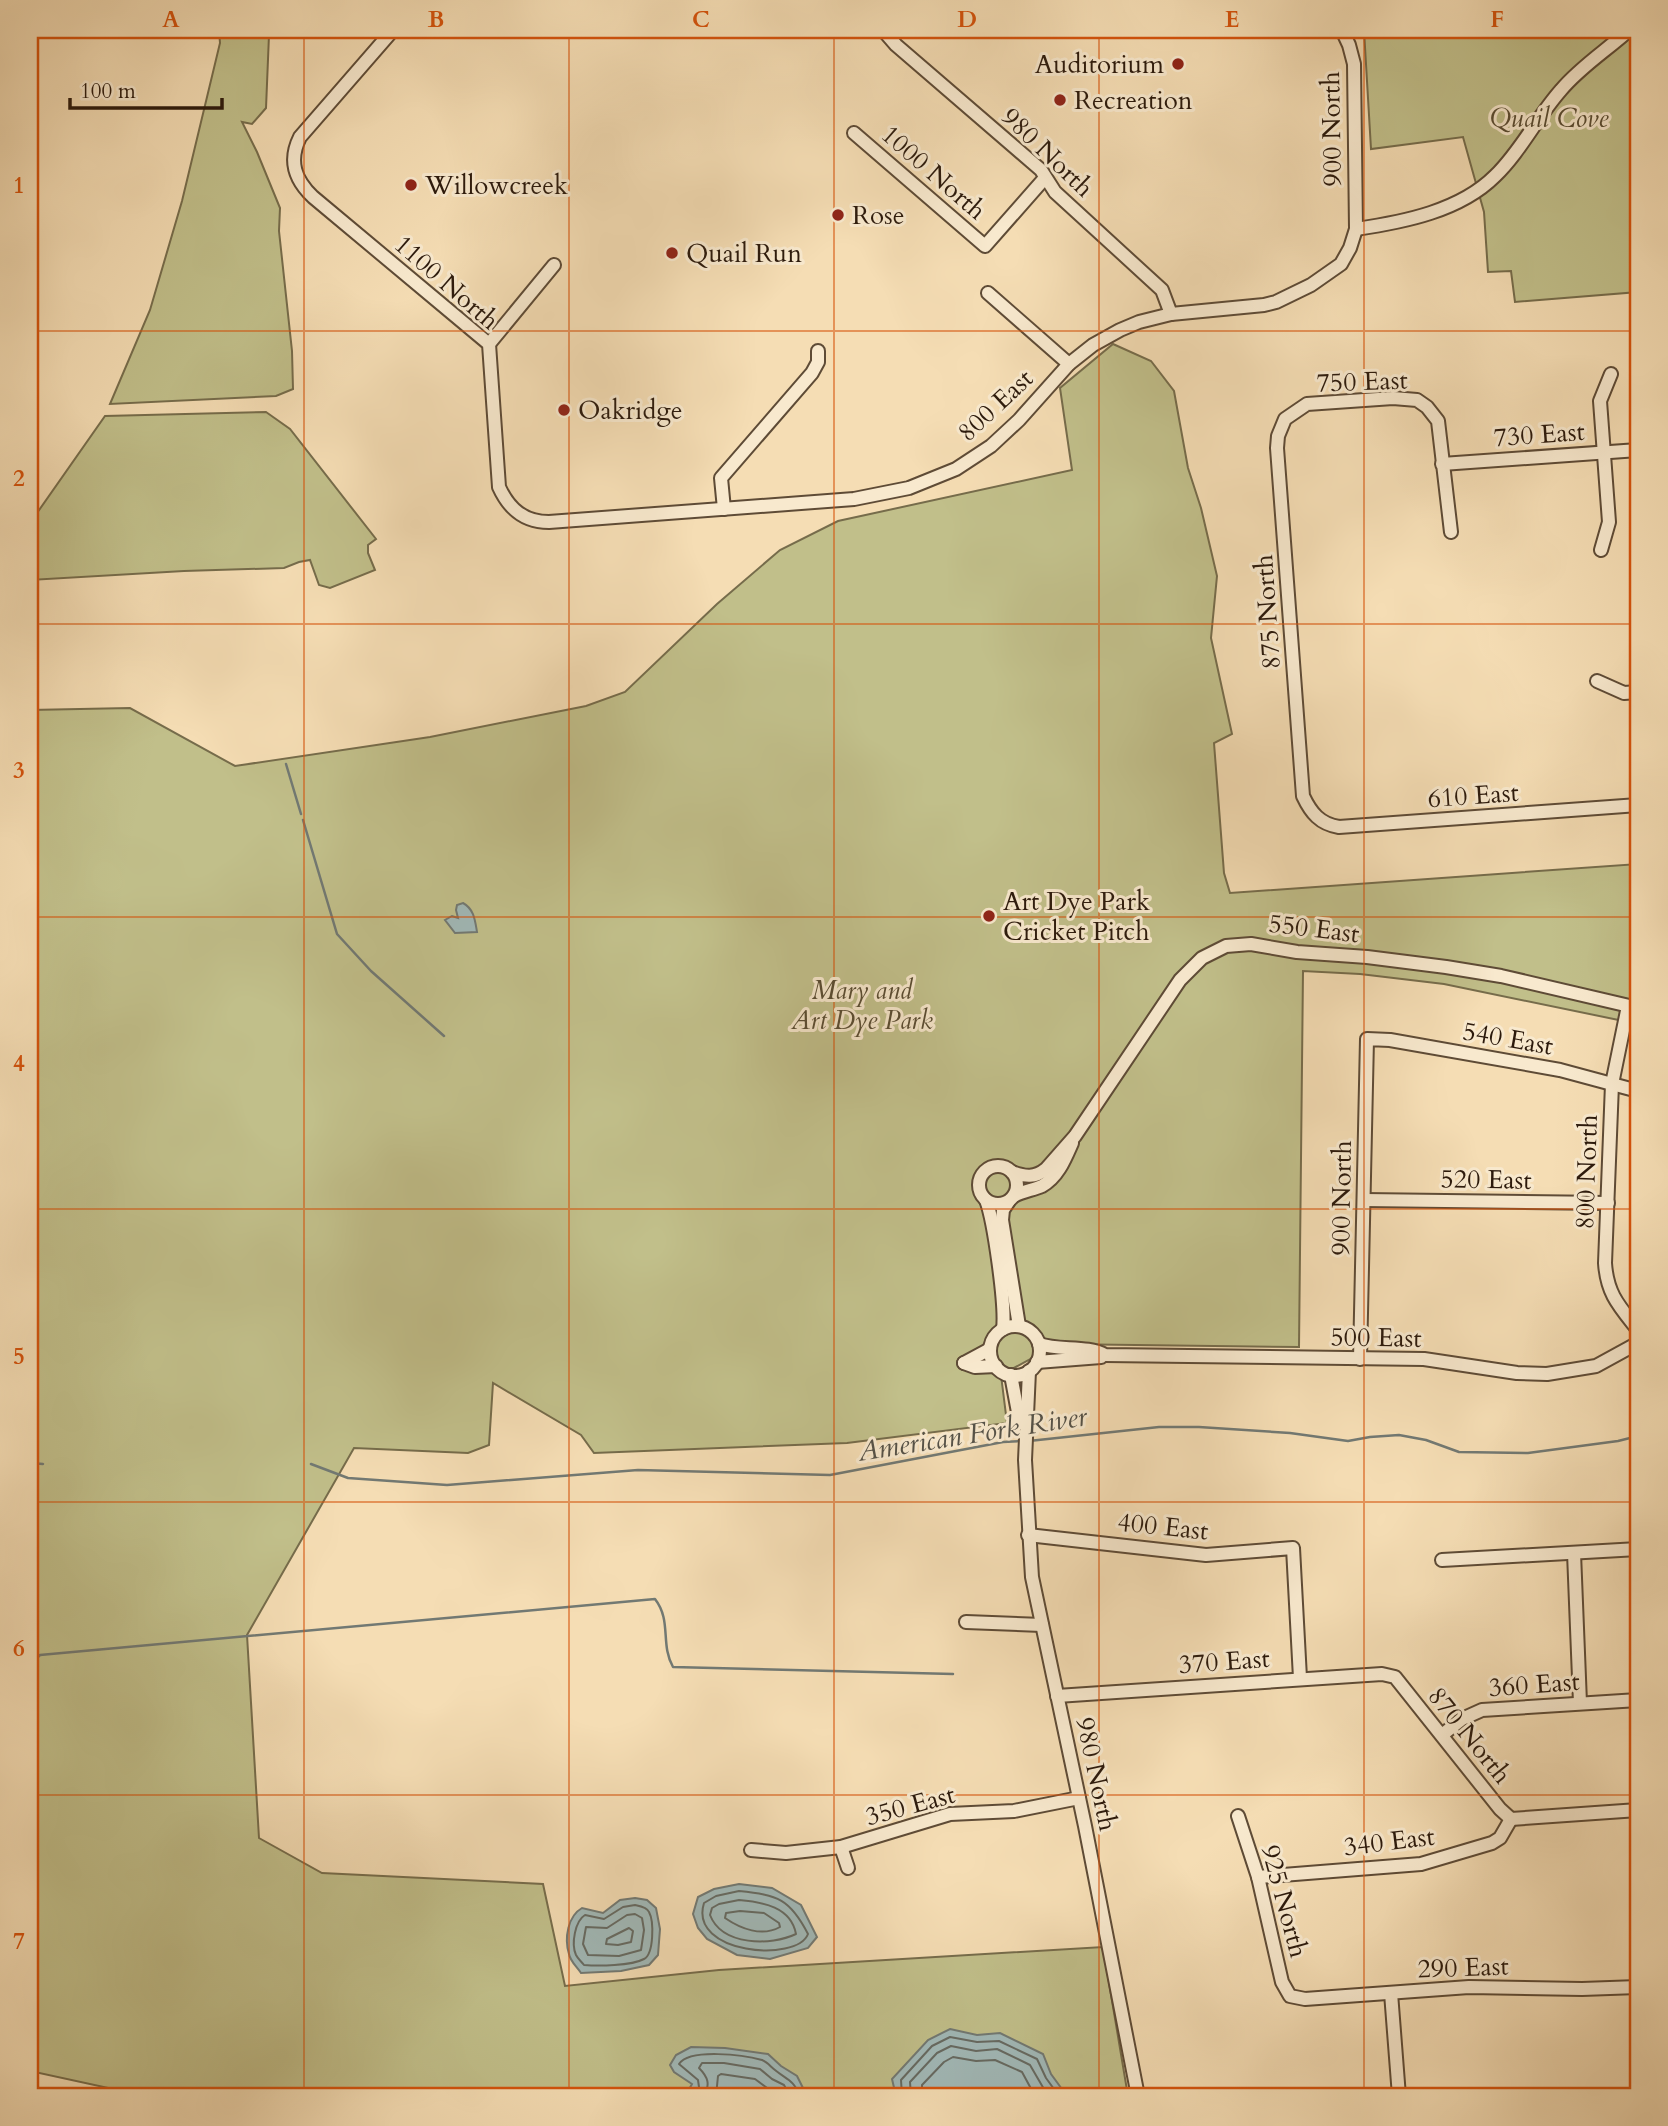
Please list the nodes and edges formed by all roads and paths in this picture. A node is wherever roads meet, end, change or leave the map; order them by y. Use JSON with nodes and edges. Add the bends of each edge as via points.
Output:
{"nodes":[{"id":1,"x":393,"y":30,"type":"edge"},
{"id":2,"x":883,"y":30,"type":"edge"},
{"id":3,"x":1342,"y":30,"type":"edge"},
{"id":4,"x":1629,"y":30,"type":"edge"},
{"id":5,"x":853,"y":133,"type":"dead end"},
{"id":6,"x":1044,"y":179,"type":"junction"},
{"id":7,"x":1356,"y":229,"type":"junction"},
{"id":8,"x":554,"y":265,"type":"dead end"},
{"id":9,"x":988,"y":293,"type":"dead end"},
{"id":10,"x":1171,"y":314,"type":"junction"},
{"id":11,"x":489,"y":344,"type":"junction"},
{"id":12,"x":818,"y":351,"type":"dead end"},
{"id":13,"x":1069,"y":364,"type":"junction"},
{"id":14,"x":1611,"y":374,"type":"dead end"},
{"id":15,"x":1297,"y":409,"type":"joint"},
{"id":16,"x":1638,"y":450,"type":"edge"},
{"id":17,"x":1604,"y":453,"type":"junction"},
{"id":18,"x":1442,"y":464,"type":"junction"},
{"id":19,"x":510,"y":506,"type":"joint"},
{"id":20,"x":724,"y":509,"type":"junction"},
{"id":21,"x":1451,"y":532,"type":"dead end"},
{"id":22,"x":1601,"y":550,"type":"dead end"},
{"id":23,"x":1597,"y":681,"type":"dead end"},
{"id":24,"x":1638,"y":692,"type":"edge"},
{"id":25,"x":1638,"y":805,"type":"edge"},
{"id":26,"x":1315,"y":816,"type":"joint"},
{"id":27,"x":1633,"y":1007,"type":"edge"},
{"id":28,"x":1367,"y":1039,"type":"joint"},
{"id":29,"x":1612,"y":1084,"type":"junction"},
{"id":30,"x":1638,"y":1091,"type":"edge"},
{"id":31,"x":1075,"y":1136,"type":"junction"},
{"id":32,"x":1012,"y":1172,"type":"junction"},
{"id":33,"x":1011,"y":1198,"type":"junction"},
{"id":34,"x":986,"y":1200,"type":"junction"},
{"id":35,"x":1364,"y":1200,"type":"junction"},
{"id":36,"x":1608,"y":1203,"type":"junction"},
{"id":37,"x":1019,"y":1326,"type":"junction"},
{"id":38,"x":1003,"y":1329,"type":"junction"},
{"id":39,"x":1638,"y":1330,"type":"edge"},
{"id":40,"x":1638,"y":1343,"type":"edge"},
{"id":41,"x":1039,"y":1344,"type":"junction"},
{"id":42,"x":990,"y":1349,"type":"junction"},
{"id":43,"x":1105,"y":1355,"type":"junction"},
{"id":44,"x":1360,"y":1359,"type":"junction"},
{"id":45,"x":996,"y":1366,"type":"junction"},
{"id":46,"x":1033,"y":1367,"type":"junction"},
{"id":47,"x":1011,"y":1375,"type":"junction"},
{"id":48,"x":1023,"y":1422,"type":"junction"},
{"id":49,"x":1028,"y":1535,"type":"junction"},
{"id":50,"x":1638,"y":1549,"type":"edge"},
{"id":51,"x":1574,"y":1553,"type":"junction"},
{"id":52,"x":1442,"y":1560,"type":"dead end"},
{"id":53,"x":966,"y":1622,"type":"dead end"},
{"id":54,"x":1042,"y":1625,"type":"junction"},
{"id":55,"x":1395,"y":1677,"type":"joint"},
{"id":56,"x":1300,"y":1678,"type":"junction"},
{"id":57,"x":1057,"y":1696,"type":"junction"},
{"id":58,"x":1638,"y":1700,"type":"edge"},
{"id":59,"x":1580,"y":1703,"type":"junction"},
{"id":60,"x":1442,"y":1735,"type":"junction"},
{"id":61,"x":1079,"y":1798,"type":"junction"},
{"id":62,"x":1638,"y":1810,"type":"edge"},
{"id":63,"x":1238,"y":1816,"type":"dead end"},
{"id":64,"x":1511,"y":1819,"type":"junction"},
{"id":65,"x":841,"y":1847,"type":"junction"},
{"id":66,"x":751,"y":1850,"type":"dead end"},
{"id":67,"x":848,"y":1867,"type":"dead end"},
{"id":68,"x":1258,"y":1877,"type":"junction"},
{"id":69,"x":1638,"y":1987,"type":"edge"},
{"id":70,"x":1391,"y":1993,"type":"junction"},
{"id":71,"x":1290,"y":1996,"type":"joint"},
{"id":72,"x":1138,"y":2096,"type":"edge"},
{"id":73,"x":1399,"y":2096,"type":"edge"}],
"edges":[{"from":1,"to":11,"type":"street","name":"1100 North","via":[[300,137],[294,165],[301,185],[313,197]]},
{"from":2,"to":6,"type":"street","name":"980 North","via":[[1041,170]]},
{"from":3,"to":7,"type":"street","name":"900 North","via":[[1355,78]]},
{"from":4,"to":7,"type":"street","via":[[1562,88],[1496,176],[1463,200],[1393,223]]},
{"from":5,"to":6,"type":"street","name":"1000 North","via":[[985,246]]},
{"from":6,"to":10,"type":"street","name":"980 North","via":[[1162,290]]},
{"from":7,"to":10,"type":"street","name":"800 East","via":[[1335,270],[1276,302]]},
{"from":8,"to":11,"type":"street"},
{"from":9,"to":13,"type":"street"},
{"from":10,"to":13,"type":"street","name":"800 East","via":[[1119,330]]},
{"from":11,"to":19,"type":"street","name":"1100 North","via":[[497,478]]},
{"from":12,"to":20,"type":"street","via":[[812,373],[721,478]]},
{"from":13,"to":20,"type":"street","name":"800 East","via":[[1003,436],[934,479],[866,497]]},
{"from":14,"to":17,"type":"street","via":[[1600,401]]},
{"from":15,"to":18,"type":"street","name":"750 East","via":[[1307,404],[1417,400],[1438,421]]},
{"from":15,"to":26,"type":"street","name":"875 North","via":[[1281,426],[1277,448],[1303,796]]},
{"from":16,"to":17,"type":"street","name":"730 East"},
{"from":17,"to":18,"type":"street","name":"730 East"},
{"from":17,"to":22,"type":"street","via":[[1609,522]]},
{"from":18,"to":21,"type":"street"},
{"from":19,"to":20,"type":"street","name":"800 East","via":[[528,519],[549,522]]},
{"from":23,"to":24,"type":"street","via":[[1624,693]]},
{"from":25,"to":26,"type":"street","name":"610 East","via":[[1339,827]]},
{"from":27,"to":29,"type":"street","name":"800 North"},
{"from":27,"to":31,"type":"street","name":"550 East","via":[[1446,967],[1251,944],[1226,946],[1202,958],[1180,980]]},
{"from":28,"to":29,"type":"street","name":"540 East","via":[[1546,1068]]},
{"from":28,"to":35,"type":"street","name":"900 North"},
{"from":29,"to":30,"type":"street","name":"540 East"},
{"from":29,"to":36,"type":"street","name":"800 North"},
{"from":31,"to":32,"type":"street","name":"550 East","via":[[1041,1173],[1028,1177]]},
{"from":31,"to":33,"type":"street","name":"550 East","via":[[1053,1177]]},
{"from":32,"to":33,"type":"street","via":[[1017,1182]]},
{"from":32,"to":34,"type":"street","via":[[999,1166],[987,1170],[979,1187]]},
{"from":33,"to":34,"type":"street","via":[[995,1204]]},
{"from":33,"to":37,"type":"street","via":[[1002,1220]]},
{"from":34,"to":38,"type":"street"},
{"from":35,"to":36,"type":"street","name":"520 East"},
{"from":35,"to":44,"type":"street","name":"900 North"},
{"from":36,"to":39,"type":"street","name":"800 North","via":[[1606,1281]]},
{"from":37,"to":38,"type":"street"},
{"from":37,"to":41,"type":"street","via":[[1032,1332]]},
{"from":38,"to":42,"type":"street"},
{"from":40,"to":44,"type":"street","name":"500 East","via":[[1596,1366],[1547,1374],[1424,1359]]},
{"from":41,"to":43,"type":"street","name":"500 East"},
{"from":41,"to":46,"type":"street"},
{"from":42,"to":45,"type":"street"},
{"from":42,"to":45,"type":"street","via":[[964,1363]]},
{"from":43,"to":44,"type":"street","name":"500 East"},
{"from":43,"to":46,"type":"street","name":"500 East"},
{"from":45,"to":47,"type":"street"},
{"from":46,"to":47,"type":"street"},
{"from":46,"to":48,"type":"street","name":"980 North"},
{"from":47,"to":48,"type":"street","name":"980 North"},
{"from":48,"to":49,"type":"street","name":"980 North"},
{"from":49,"to":54,"type":"street","name":"980 North"},
{"from":49,"to":56,"type":"street","name":"400 East","via":[[1197,1555],[1293,1548]]},
{"from":50,"to":51,"type":"street"},
{"from":51,"to":52,"type":"street"},
{"from":51,"to":59,"type":"street"},
{"from":53,"to":54,"type":"street"},
{"from":54,"to":57,"type":"street","name":"980 North"},
{"from":55,"to":56,"type":"street","name":"370 East"},
{"from":55,"to":60,"type":"street","name":"870 North"},
{"from":56,"to":57,"type":"street","name":"370 East"},
{"from":57,"to":61,"type":"street","name":"980 North"},
{"from":58,"to":59,"type":"street","name":"360 East"},
{"from":59,"to":60,"type":"street","name":"360 East","via":[[1482,1710]]},
{"from":60,"to":64,"type":"street","name":"870 North"},
{"from":61,"to":65,"type":"street","name":"350 East","via":[[1014,1811],[950,1814]]},
{"from":61,"to":72,"type":"street","name":"980 North"},
{"from":62,"to":64,"type":"street"},
{"from":63,"to":68,"type":"street","name":"925 North"},
{"from":64,"to":68,"type":"street","name":"340 East","via":[[1492,1843],[1429,1863]]},
{"from":65,"to":66,"type":"street","name":"350 East","via":[[786,1853]]},
{"from":65,"to":67,"type":"street"},
{"from":68,"to":71,"type":"street","name":"925 North","via":[[1282,1982]]},
{"from":69,"to":70,"type":"street","name":"290 East","via":[[1469,1987]]},
{"from":70,"to":71,"type":"street","name":"290 East","via":[[1305,2000]]},
{"from":70,"to":73,"type":"street"}]}
